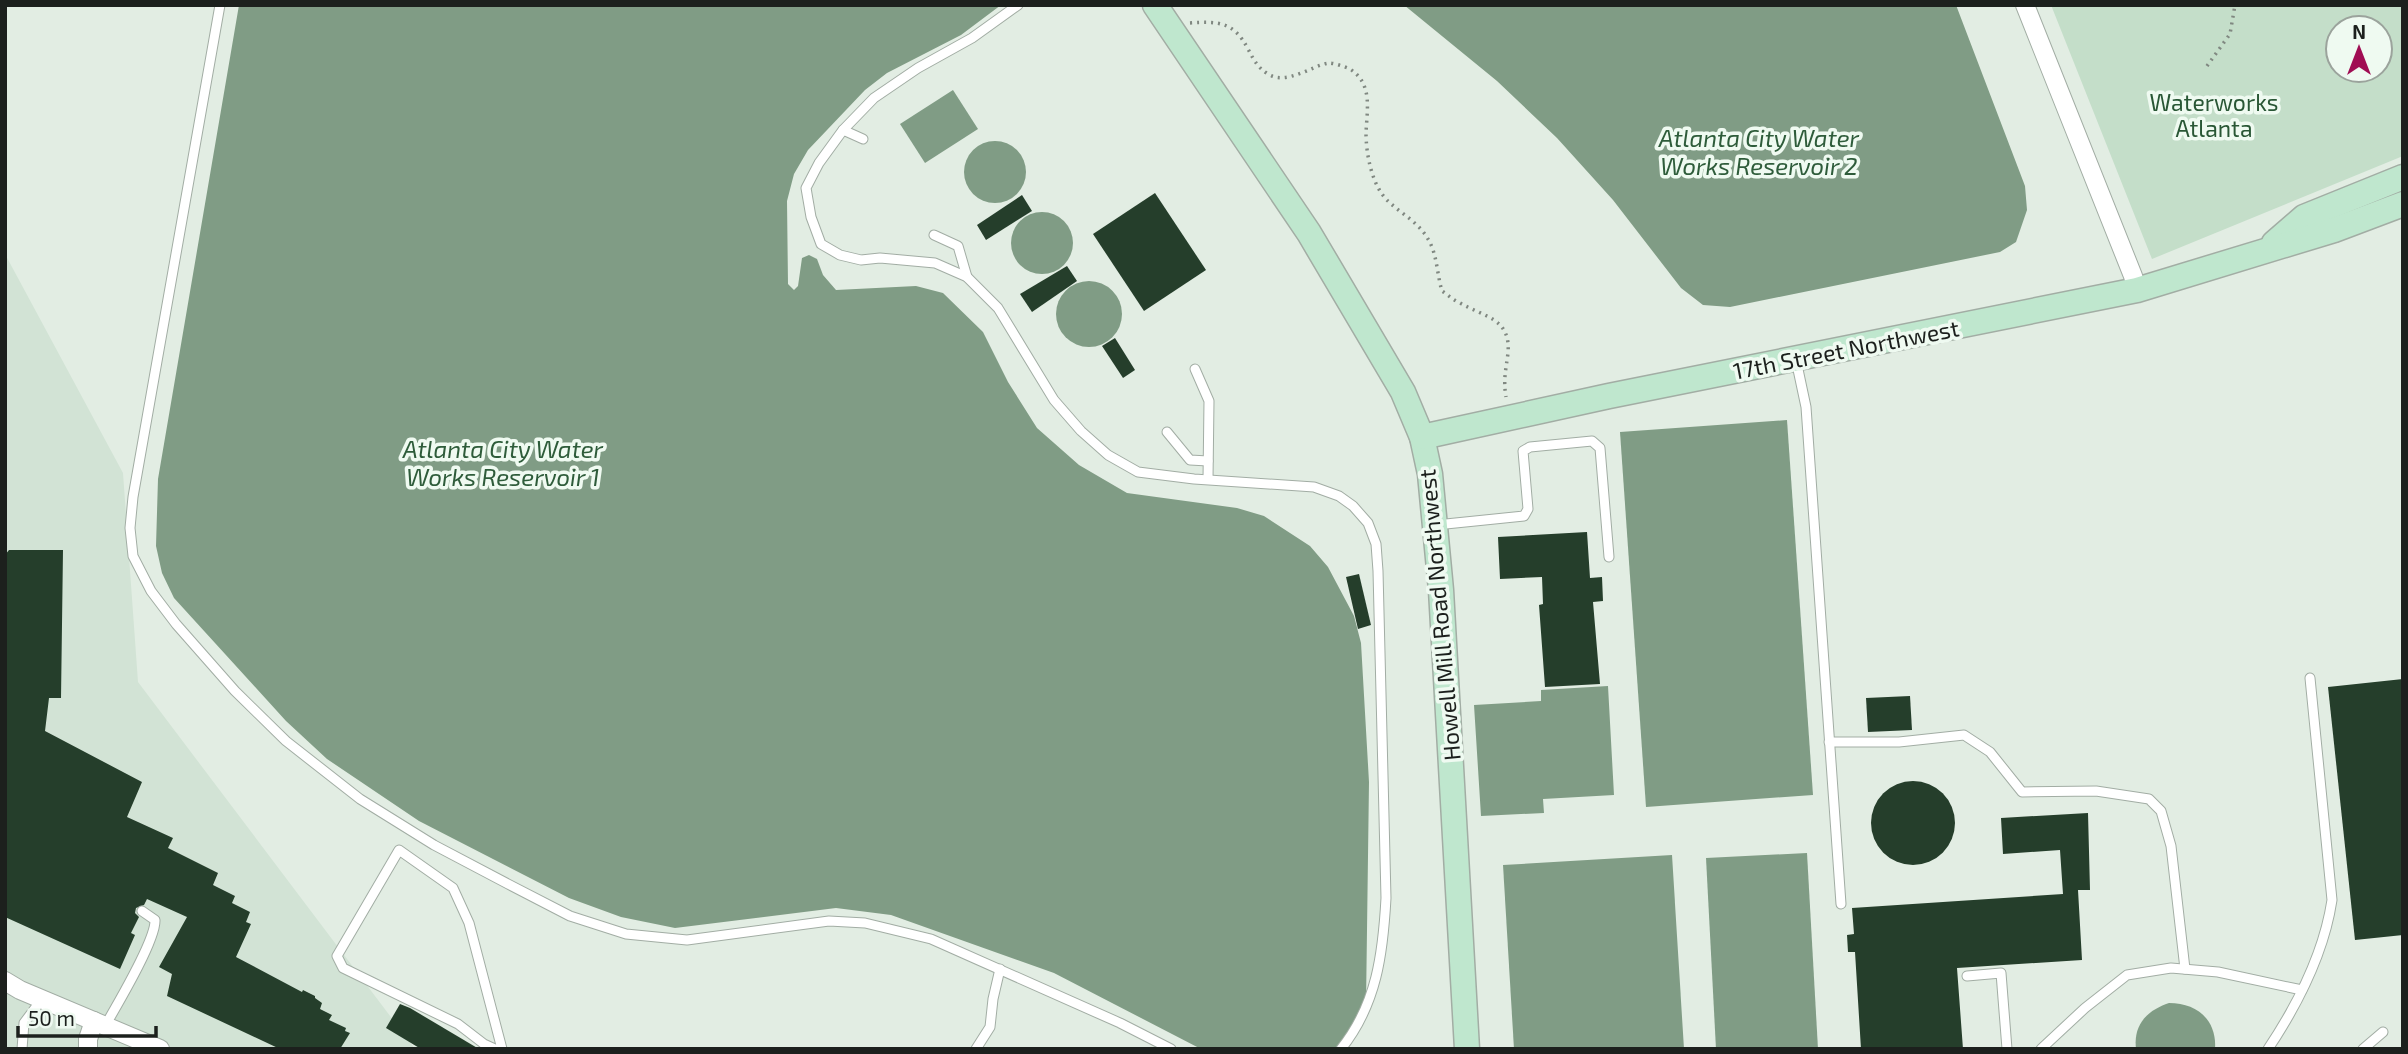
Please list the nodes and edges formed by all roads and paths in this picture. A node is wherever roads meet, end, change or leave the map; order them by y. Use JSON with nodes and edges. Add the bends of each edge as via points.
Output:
{"nodes":[{"id":1,"x":220,"y":5,"type":"edge"},
{"id":2,"x":1018,"y":5,"type":"edge"},
{"id":3,"x":2025,"y":5,"type":"edge"},
{"id":4,"x":2235,"y":5,"type":"edge"},
{"id":5,"x":1161,"y":14,"type":"edge"},
{"id":6,"x":2207,"y":66,"type":"dead end"},
{"id":7,"x":843,"y":130,"type":"junction"},
{"id":8,"x":863,"y":139,"type":"dead end"},
{"id":9,"x":2403,"y":177,"type":"edge"},
{"id":10,"x":2395,"y":210,"type":"edge"},
{"id":11,"x":934,"y":234,"type":"dead end"},
{"id":12,"x":2267,"y":250,"type":"junction"},
{"id":13,"x":967,"y":277,"type":"junction"},
{"id":14,"x":2137,"y":290,"type":"junction"},
{"id":15,"x":1797,"y":360,"type":"junction"},
{"id":16,"x":1195,"y":369,"type":"dead end"},
{"id":17,"x":1511,"y":417,"type":"junction"},
{"id":18,"x":1167,"y":432,"type":"dead end"},
{"id":19,"x":1422,"y":437,"type":"junction"},
{"id":20,"x":1208,"y":461,"type":"junction"},
{"id":21,"x":1273,"y":471,"type":"dead end"},
{"id":22,"x":1208,"y":479,"type":"junction"},
{"id":23,"x":1275,"y":483,"type":"junction"},
{"id":24,"x":1435,"y":525,"type":"junction"},
{"id":25,"x":1609,"y":557,"type":"dead end"},
{"id":26,"x":2309,"y":678,"type":"dead end"},
{"id":27,"x":1829,"y":742,"type":"junction"},
{"id":28,"x":1840,"y":904,"type":"dead end"},
{"id":29,"x":142,"y":911,"type":"dead end"},
{"id":30,"x":1000,"y":969,"type":"junction"},
{"id":31,"x":2185,"y":969,"type":"junction"},
{"id":32,"x":1967,"y":976,"type":"dead end"},
{"id":33,"x":5,"y":982,"type":"edge"},
{"id":34,"x":2302,"y":990,"type":"junction"},
{"id":35,"x":42,"y":999,"type":"junction"},
{"id":36,"x":100,"y":1024,"type":"junction"},
{"id":37,"x":2383,"y":1032,"type":"dead end"},
{"id":38,"x":23,"y":1048,"type":"edge"},
{"id":39,"x":156,"y":1048,"type":"edge"},
{"id":40,"x":88,"y":1049,"type":"edge"},
{"id":41,"x":495,"y":1049,"type":"edge"},
{"id":42,"x":502,"y":1049,"type":"edge"},
{"id":43,"x":976,"y":1049,"type":"edge"},
{"id":44,"x":1171,"y":1049,"type":"edge"},
{"id":45,"x":1341,"y":1049,"type":"edge"},
{"id":46,"x":1467,"y":1049,"type":"edge"},
{"id":47,"x":2007,"y":1049,"type":"edge"},
{"id":48,"x":2041,"y":1049,"type":"edge"},
{"id":49,"x":2268,"y":1049,"type":"edge"},
{"id":50,"x":2363,"y":1049,"type":"edge"}],
"edges":[{"from":1,"to":30,"type":"lane","via":[[130,528],[133,556],[176,624],[234,691],[286,741],[360,799],[434,845],[570,916],[626,934],[687,940],[829,921],[866,923],[931,939]]},
{"from":2,"to":7,"type":"lane","via":[[874,98]]},
{"from":3,"to":14,"type":"street"},
{"from":4,"to":6,"type":"path","via":[[2230,33]]},
{"from":5,"to":17,"type":"path","via":[[1233,28],[1255,64],[1271,76],[1288,77],[1330,63],[1356,73],[1366,87],[1368,155],[1387,200],[1429,240],[1441,291],[1490,317],[1507,337],[1505,393]]},
{"from":5,"to":19,"type":"street","name":"Howell Mill Road Northwest","via":[[1309,233],[1403,392]]},
{"from":7,"to":8,"type":"lane"},
{"from":7,"to":13,"type":"lane","via":[[806,188],[821,244],[861,260],[892,258],[936,264]]},
{"from":9,"to":12,"type":"street","name":"17th Street Northwest","via":[[2304,217]]},
{"from":10,"to":12,"type":"street","name":"17th Street Northwest"},
{"from":11,"to":13,"type":"lane","via":[[958,246]]},
{"from":12,"to":14,"type":"street","name":"17th Street Northwest"},
{"from":13,"to":22,"type":"lane","via":[[998,308],[1054,400],[1108,455],[1138,472]]},
{"from":14,"to":15,"type":"street","name":"17th Street Northwest"},
{"from":15,"to":17,"type":"street","name":"17th Street Northwest"},
{"from":15,"to":27,"type":"lane","via":[[1806,407]]},
{"from":16,"to":20,"type":"lane","via":[[1209,401]]},
{"from":17,"to":19,"type":"street","name":"17th Street Northwest"},
{"from":18,"to":20,"type":"lane","via":[[1190,460]]},
{"from":19,"to":24,"type":"street","name":"Howell Mill Road Northwest"},
{"from":20,"to":22,"type":"lane"},
{"from":21,"to":23,"type":"lane"},
{"from":22,"to":23,"type":"lane"},
{"from":23,"to":45,"type":"lane","via":[[1314,487],[1339,496],[1368,523],[1376,544],[1387,898],[1384,948],[1363,1017]]},
{"from":24,"to":25,"type":"lane","via":[[1524,516],[1528,509],[1523,451],[1592,441],[1600,448]]},
{"from":24,"to":46,"type":"street","name":"Howell Mill Road Northwest"},
{"from":26,"to":34,"type":"lane","via":[[2332,900],[2328,926]]},
{"from":27,"to":28,"type":"lane"},
{"from":27,"to":31,"type":"lane","via":[[1899,742],[1964,735],[1990,751],[2022,792],[2096,791],[2149,799],[2161,811],[2171,846]]},
{"from":29,"to":36,"type":"lane","via":[[155,920],[155,926]]},
{"from":30,"to":43,"type":"lane","via":[[990,1027]]},
{"from":30,"to":44,"type":"lane"},
{"from":31,"to":34,"type":"lane"},
{"from":31,"to":48,"type":"lane","via":[[2127,975]]},
{"from":32,"to":47,"type":"lane","via":[[2001,974]]},
{"from":33,"to":35,"type":"street"},
{"from":34,"to":49,"type":"lane"},
{"from":35,"to":36,"type":"street"},
{"from":35,"to":38,"type":"lane","via":[[24,1023]]},
{"from":36,"to":39,"type":"street"},
{"from":36,"to":40,"type":"street","via":[[88,1039]]},
{"from":37,"to":50,"type":"lane"},
{"from":41,"to":42,"type":"lane","via":[[458,1024],[343,968],[337,956],[399,850],[453,888],[469,923]]}]}
